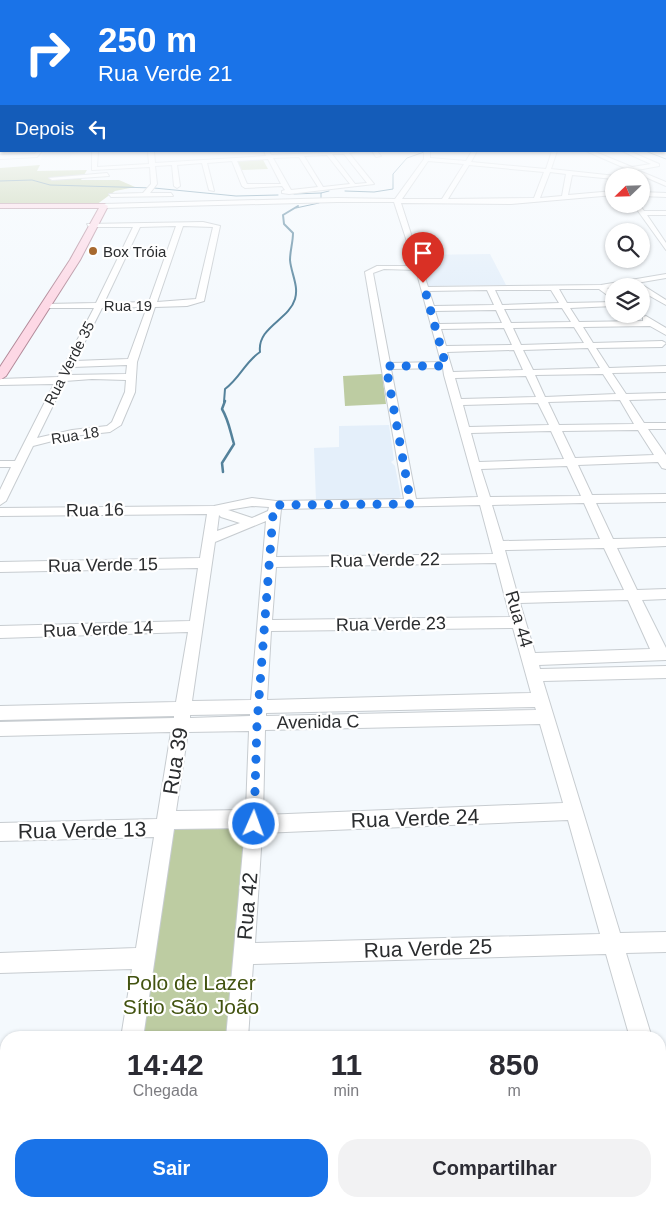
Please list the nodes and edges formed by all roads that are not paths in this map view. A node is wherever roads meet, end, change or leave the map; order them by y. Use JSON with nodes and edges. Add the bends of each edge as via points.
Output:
{"nodes":[{"id":1,"x":130,"y":195,"type":"edge"},
{"id":2,"x":288,"y":195,"type":"edge"},
{"id":3,"x":401,"y":195,"type":"edge"},
{"id":4,"x":448,"y":195,"type":"edge"},
{"id":5,"x":538,"y":195,"type":"edge"},
{"id":6,"x":594,"y":195,"type":"edge"},
{"id":7,"x":588,"y":196,"type":"joint"},
{"id":8,"x":565,"y":198,"type":"joint"},
{"id":9,"x":292,"y":201,"type":"junction"},
{"id":10,"x":397,"y":201,"type":"junction"},
{"id":11,"x":444,"y":201,"type":"junction"},
{"id":12,"x":536,"y":201,"type":"junction"},
{"id":13,"x":123,"y":205,"type":"junction"},
{"id":14,"x":0,"y":206,"type":"edge"},
{"id":15,"x":102,"y":206,"type":"junction"},
{"id":16,"x":666,"y":212,"type":"edge"},
{"id":17,"x":642,"y":213,"type":"edge"},
{"id":18,"x":650,"y":213,"type":"edge"},
{"id":19,"x":180,"y":224,"type":"junction"},
{"id":20,"x":91,"y":225,"type":"junction"},
{"id":21,"x":137,"y":225,"type":"junction"},
{"id":22,"x":666,"y":248,"type":"edge"},
{"id":23,"x":419,"y":268,"type":"junction"},
{"id":24,"x":666,"y":276,"type":"edge"},
{"id":25,"x":650,"y":282,"type":"edge"},
{"id":26,"x":601,"y":286,"type":"junction"},
{"id":27,"x":605,"y":286,"type":"edge"},
{"id":28,"x":550,"y":287,"type":"junction"},
{"id":29,"x":490,"y":288,"type":"junction"},
{"id":30,"x":424,"y":289,"type":"junction"},
{"id":31,"x":605,"y":290,"type":"edge"},
{"id":32,"x":650,"y":294,"type":"edge"},
{"id":33,"x":666,"y":303,"type":"edge"},
{"id":34,"x":605,"y":304,"type":"edge"},
{"id":35,"x":99,"y":305,"type":"junction"},
{"id":36,"x":153,"y":305,"type":"junction"},
{"id":37,"x":566,"y":305,"type":"junction"},
{"id":38,"x":46,"y":306,"type":"junction"},
{"id":39,"x":499,"y":306,"type":"junction"},
{"id":40,"x":430,"y":309,"type":"junction"},
{"id":41,"x":577,"y":324,"type":"junction"},
{"id":42,"x":508,"y":325,"type":"junction"},
{"id":43,"x":435,"y":327,"type":"junction"},
{"id":44,"x":658,"y":327,"type":"edge"},
{"id":45,"x":590,"y":345,"type":"junction"},
{"id":46,"x":664,"y":346,"type":"edge"},
{"id":47,"x":518,"y":347,"type":"junction"},
{"id":48,"x":441,"y":349,"type":"junction"},
{"id":49,"x":132,"y":362,"type":"junction"},
{"id":50,"x":0,"y":364,"type":"edge"},
{"id":51,"x":68,"y":364,"type":"junction"},
{"id":52,"x":386,"y":366,"type":"junction"},
{"id":53,"x":666,"y":369,"type":"edge"},
{"id":54,"x":447,"y":370,"type":"junction"},
{"id":55,"x":606,"y":370,"type":"junction"},
{"id":56,"x":529,"y":372,"type":"junction"},
{"id":57,"x":0,"y":376,"type":"edge"},
{"id":58,"x":132,"y":376,"type":"junction"},
{"id":59,"x":60,"y":380,"type":"junction"},
{"id":60,"x":0,"y":382,"type":"edge"},
{"id":61,"x":666,"y":396,"type":"edge"},
{"id":62,"x":622,"y":397,"type":"junction"},
{"id":63,"x":542,"y":399,"type":"junction"},
{"id":64,"x":456,"y":402,"type":"junction"},
{"id":65,"x":641,"y":426,"type":"junction"},
{"id":66,"x":666,"y":426,"type":"edge"},
{"id":67,"x":556,"y":428,"type":"junction"},
{"id":68,"x":465,"y":430,"type":"junction"},
{"id":69,"x":28,"y":444,"type":"junction"},
{"id":70,"x":571,"y":461,"type":"junction"},
{"id":71,"x":664,"y":461,"type":"edge"},
{"id":72,"x":0,"y":464,"type":"edge"},
{"id":73,"x":18,"y":464,"type":"junction"},
{"id":74,"x":475,"y":466,"type":"junction"},
{"id":75,"x":666,"y":498,"type":"edge"},
{"id":76,"x":589,"y":500,"type":"junction"},
{"id":77,"x":0,"y":502,"type":"edge"},
{"id":78,"x":485,"y":502,"type":"junction"},
{"id":79,"x":411,"y":504,"type":"junction"},
{"id":80,"x":217,"y":509,"type":"junction"},
{"id":81,"x":274,"y":510,"type":"junction"},
{"id":82,"x":0,"y":512,"type":"edge"},
{"id":83,"x":252,"y":522,"type":"junction"},
{"id":84,"x":210,"y":539,"type":"junction"},
{"id":85,"x":666,"y":542,"type":"edge"},
{"id":86,"x":609,"y":544,"type":"junction"},
{"id":87,"x":499,"y":552,"type":"junction"},
{"id":88,"x":268,"y":562,"type":"junction"},
{"id":89,"x":205,"y":564,"type":"junction"},
{"id":90,"x":0,"y":567,"type":"edge"},
{"id":91,"x":632,"y":594,"type":"junction"},
{"id":92,"x":666,"y":594,"type":"edge"},
{"id":93,"x":512,"y":598,"type":"junction"},
{"id":94,"x":520,"y":622,"type":"junction"},
{"id":95,"x":196,"y":626,"type":"junction"},
{"id":96,"x":263,"y":626,"type":"junction"},
{"id":97,"x":0,"y":632,"type":"edge"},
{"id":98,"x":663,"y":654,"type":"edge"},
{"id":99,"x":530,"y":659,"type":"junction"},
{"id":100,"x":666,"y":672,"type":"edge"},
{"id":101,"x":534,"y":675,"type":"junction"},
{"id":102,"x":544,"y":708,"type":"junction"},
{"id":103,"x":0,"y":713,"type":"edge"},
{"id":104,"x":257,"y":715,"type":"junction"},
{"id":105,"x":183,"y":716,"type":"junction"},
{"id":106,"x":0,"y":729,"type":"edge"},
{"id":107,"x":575,"y":811,"type":"junction"},
{"id":108,"x":254,"y":822,"type":"junction"},
{"id":109,"x":165,"y":824,"type":"junction"},
{"id":110,"x":0,"y":832,"type":"edge"},
{"id":111,"x":666,"y":942,"type":"edge"},
{"id":112,"x":614,"y":943,"type":"junction"},
{"id":113,"x":243,"y":954,"type":"junction"},
{"id":114,"x":145,"y":958,"type":"junction"},
{"id":115,"x":0,"y":963,"type":"edge"},
{"id":116,"x":133,"y":1031,"type":"edge"},
{"id":117,"x":238,"y":1031,"type":"edge"},
{"id":118,"x":639,"y":1031,"type":"edge"}],
"edges":[{"from":1,"to":13,"type":"street"},
{"from":2,"to":9,"type":"street"},
{"from":3,"to":10,"type":"street"},
{"from":4,"to":11,"type":"street"},
{"from":5,"to":12,"type":"street"},
{"from":6,"to":7,"type":"street"},
{"from":7,"to":8,"type":"street"},
{"from":8,"to":12,"type":"street"},
{"from":9,"to":10,"type":"street"},
{"from":9,"to":13,"type":"street"},
{"from":10,"to":11,"type":"street"},
{"from":10,"to":23,"type":"street","name":"Rua 44"},
{"from":11,"to":12,"type":"street"},
{"from":13,"to":15,"type":"street"},
{"from":14,"to":15,"type":"main road"},
{"from":15,"to":20,"type":"main road"},
{"from":16,"to":18,"type":"street"},
{"from":17,"to":22,"type":"street"},
{"from":19,"to":21,"type":"street"},
{"from":19,"to":36,"type":"street","name":"Rua 18"},
{"from":19,"to":36,"type":"street","name":"Rua 19","via":[[217,226],[200,301]]},
{"from":20,"to":21,"type":"street"},
{"from":20,"to":38,"type":"main road"},
{"from":20,"to":50,"type":"main road"},
{"from":21,"to":35,"type":"street","name":"Rua Verde 35"},
{"from":23,"to":30,"type":"street","name":"Rua 44"},
{"from":23,"to":52,"type":"street","via":[[379,268],[369,272]]},
{"from":24,"to":25,"type":"street"},
{"from":26,"to":27,"type":"street"},
{"from":26,"to":28,"type":"street"},
{"from":26,"to":31,"type":"street"},
{"from":28,"to":29,"type":"street"},
{"from":28,"to":37,"type":"street"},
{"from":29,"to":30,"type":"street"},
{"from":29,"to":39,"type":"street"},
{"from":30,"to":40,"type":"street","name":"Rua 44"},
{"from":32,"to":33,"type":"street"},
{"from":34,"to":37,"type":"street"},
{"from":35,"to":36,"type":"street","name":"Rua 19"},
{"from":35,"to":38,"type":"street","name":"Rua 19"},
{"from":35,"to":51,"type":"street","name":"Rua Verde 35"},
{"from":36,"to":49,"type":"street","name":"Rua 18"},
{"from":37,"to":39,"type":"street"},
{"from":37,"to":41,"type":"street"},
{"from":38,"to":57,"type":"main road"},
{"from":39,"to":40,"type":"street"},
{"from":39,"to":42,"type":"street"},
{"from":40,"to":43,"type":"street","name":"Rua 44"},
{"from":41,"to":42,"type":"street"},
{"from":41,"to":44,"type":"street"},
{"from":41,"to":45,"type":"street"},
{"from":42,"to":43,"type":"street"},
{"from":42,"to":47,"type":"street"},
{"from":43,"to":48,"type":"street","name":"Rua 44"},
{"from":44,"to":46,"type":"street"},
{"from":45,"to":46,"type":"street"},
{"from":45,"to":47,"type":"street"},
{"from":45,"to":55,"type":"street"},
{"from":47,"to":48,"type":"street"},
{"from":47,"to":56,"type":"street"},
{"from":48,"to":54,"type":"street","name":"Rua 44"},
{"from":49,"to":51,"type":"street"},
{"from":49,"to":58,"type":"street","name":"Rua 18"},
{"from":51,"to":59,"type":"street","name":"Rua Verde 35"},
{"from":52,"to":54,"type":"street"},
{"from":52,"to":79,"type":"street"},
{"from":53,"to":55,"type":"street"},
{"from":54,"to":56,"type":"street"},
{"from":54,"to":64,"type":"street","name":"Rua 44"},
{"from":55,"to":56,"type":"street"},
{"from":55,"to":62,"type":"street"},
{"from":56,"to":63,"type":"street"},
{"from":58,"to":59,"type":"street"},
{"from":58,"to":69,"type":"street","name":"Rua 18","via":[[130,392],[114,427]]},
{"from":59,"to":60,"type":"street"},
{"from":59,"to":69,"type":"street","name":"Rua Verde 35"},
{"from":61,"to":62,"type":"street"},
{"from":62,"to":63,"type":"street"},
{"from":62,"to":65,"type":"street"},
{"from":63,"to":64,"type":"street"},
{"from":63,"to":67,"type":"street"},
{"from":64,"to":68,"type":"street","name":"Rua 44"},
{"from":65,"to":66,"type":"street"},
{"from":65,"to":67,"type":"street"},
{"from":65,"to":71,"type":"street"},
{"from":67,"to":68,"type":"street"},
{"from":67,"to":70,"type":"street"},
{"from":68,"to":74,"type":"street","name":"Rua 44"},
{"from":69,"to":73,"type":"street","name":"Rua Verde 35"},
{"from":70,"to":71,"type":"street"},
{"from":70,"to":74,"type":"street"},
{"from":70,"to":76,"type":"street"},
{"from":72,"to":73,"type":"street"},
{"from":73,"to":77,"type":"street","name":"Rua Verde 35"},
{"from":74,"to":78,"type":"street","name":"Rua 44"},
{"from":75,"to":76,"type":"street"},
{"from":76,"to":78,"type":"street"},
{"from":76,"to":86,"type":"street"},
{"from":78,"to":79,"type":"street"},
{"from":78,"to":87,"type":"street","name":"Rua 44"},
{"from":79,"to":81,"type":"street"},
{"from":80,"to":81,"type":"street","via":[[252,501],[267,502]]},
{"from":80,"to":82,"type":"street","name":"Rua 16"},
{"from":80,"to":83,"type":"street"},
{"from":80,"to":84,"type":"street","name":"Rua 39"},
{"from":81,"to":83,"type":"street"},
{"from":81,"to":88,"type":"street","name":"Rua 42"},
{"from":83,"to":84,"type":"street"},
{"from":84,"to":89,"type":"street","name":"Rua 39"},
{"from":85,"to":86,"type":"street","name":"Rua Verde 22"},
{"from":86,"to":87,"type":"street","name":"Rua Verde 22"},
{"from":86,"to":91,"type":"street"},
{"from":87,"to":88,"type":"street","name":"Rua Verde 22"},
{"from":87,"to":93,"type":"street","name":"Rua 44"},
{"from":88,"to":96,"type":"street","name":"Rua 42"},
{"from":89,"to":90,"type":"street","name":"Rua Verde 15"},
{"from":89,"to":95,"type":"street","name":"Rua 39"},
{"from":91,"to":92,"type":"street"},
{"from":91,"to":93,"type":"street"},
{"from":91,"to":98,"type":"street"},
{"from":93,"to":94,"type":"street","name":"Rua 44"},
{"from":94,"to":96,"type":"street","name":"Rua Verde 23"},
{"from":94,"to":99,"type":"street","name":"Rua 44"},
{"from":95,"to":97,"type":"street","name":"Rua Verde 14"},
{"from":95,"to":105,"type":"street","name":"Rua 39"},
{"from":96,"to":104,"type":"street","name":"Rua 42"},
{"from":98,"to":99,"type":"street"},
{"from":99,"to":101,"type":"street","name":"Rua 44"},
{"from":100,"to":101,"type":"street"},
{"from":101,"to":102,"type":"street","name":"Rua 44"},
{"from":102,"to":104,"type":"street","name":"Avenida C"},
{"from":102,"to":107,"type":"street","name":"Rua 44"},
{"from":103,"to":105,"type":"street","name":"Avenida C"},
{"from":104,"to":105,"type":"street","name":"Avenida C"},
{"from":104,"to":108,"type":"street","name":"Rua 42"},
{"from":105,"to":106,"type":"street","name":"Avenida C"},
{"from":105,"to":109,"type":"street","name":"Rua 39"},
{"from":107,"to":108,"type":"street","name":"Rua Verde 24"},
{"from":107,"to":112,"type":"street","name":"Rua 44"},
{"from":108,"to":109,"type":"street","name":"Rua Verde 24"},
{"from":108,"to":113,"type":"street","name":"Rua 42"},
{"from":109,"to":110,"type":"street","name":"Rua Verde 13"},
{"from":109,"to":114,"type":"street","name":"Rua 39"},
{"from":111,"to":112,"type":"street","name":"Rua Verde 25"},
{"from":112,"to":113,"type":"street","name":"Rua Verde 25"},
{"from":112,"to":118,"type":"street","name":"Rua 44"},
{"from":113,"to":117,"type":"street","name":"Rua 42"},
{"from":114,"to":115,"type":"street"},
{"from":114,"to":116,"type":"street","name":"Rua 39"}]}
